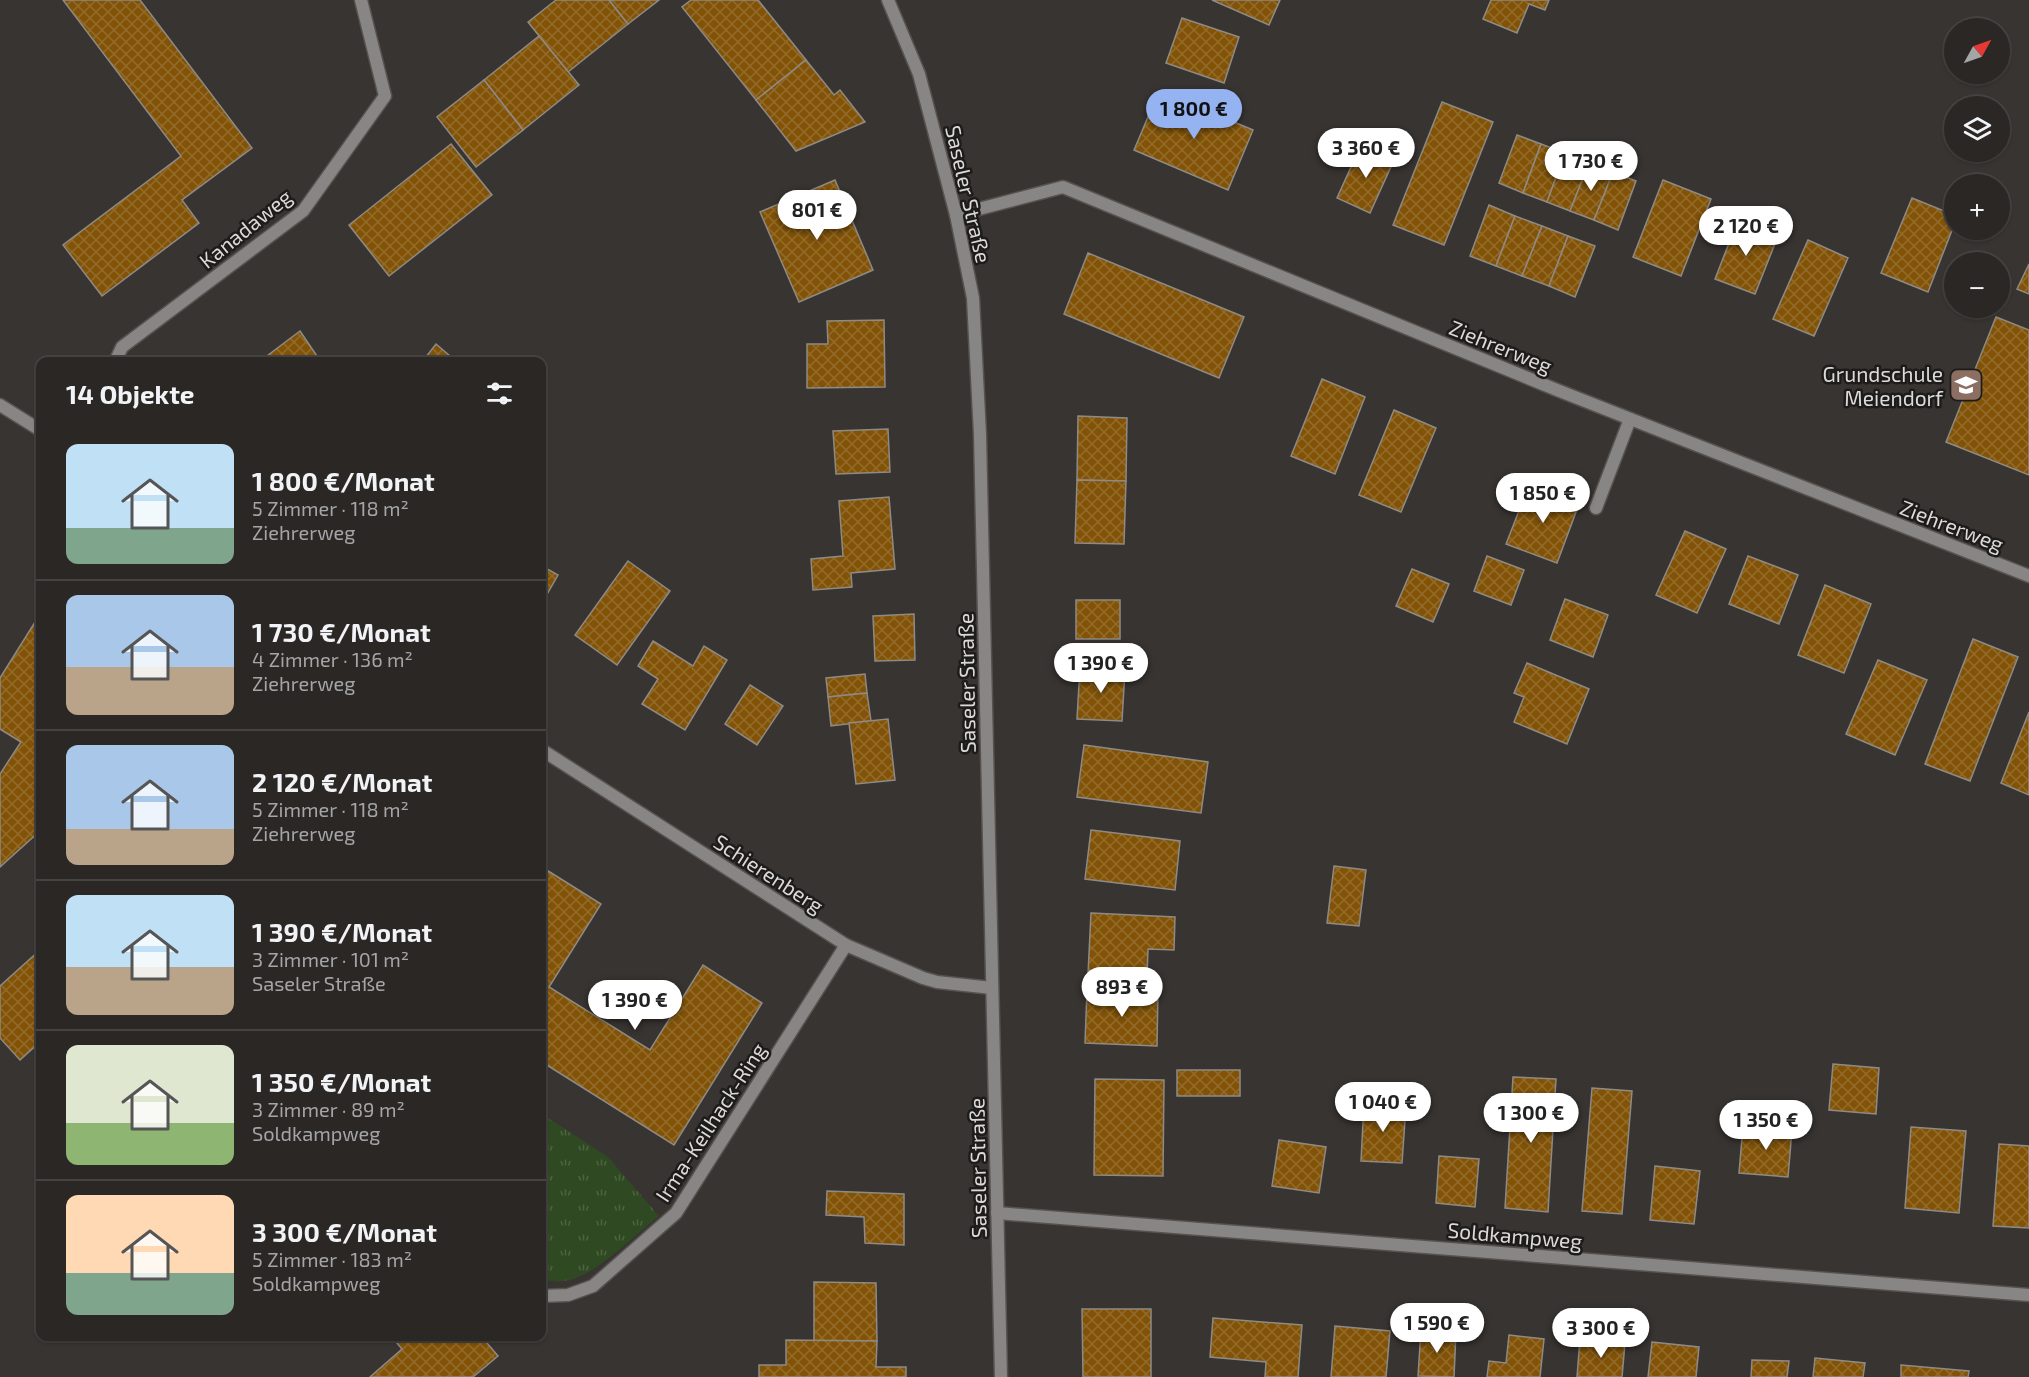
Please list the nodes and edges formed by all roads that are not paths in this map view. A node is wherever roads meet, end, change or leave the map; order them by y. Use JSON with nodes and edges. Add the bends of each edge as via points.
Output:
{"nodes":[{"id":1,"x":361,"y":0,"type":"edge"},
{"id":2,"x":888,"y":0,"type":"edge"},
{"id":3,"x":956,"y":215,"type":"junction"},
{"id":4,"x":117,"y":357,"type":"edge"},
{"id":5,"x":0,"y":405,"type":"edge"},
{"id":6,"x":1630,"y":419,"type":"junction"},
{"id":7,"x":36,"y":428,"type":"edge"},
{"id":8,"x":1596,"y":508,"type":"dead end"},
{"id":9,"x":2029,"y":576,"type":"edge"},
{"id":10,"x":546,"y":753,"type":"edge"},
{"id":11,"x":846,"y":945,"type":"junction"},
{"id":12,"x":992,"y":988,"type":"junction"},
{"id":13,"x":997,"y":1213,"type":"junction"},
{"id":14,"x":2029,"y":1295,"type":"edge"},
{"id":15,"x":546,"y":1296,"type":"edge"},
{"id":16,"x":1001,"y":1377,"type":"edge"}],
"edges":[{"from":1,"to":4,"type":"street","name":"Kanadaweg","via":[[385,96],[303,211],[122,347]]},
{"from":2,"to":3,"type":"street","name":"Saseler Straße","via":[[919,74]]},
{"from":3,"to":6,"type":"street","name":"Ziehrerweg","via":[[1063,187]]},
{"from":3,"to":12,"type":"street","name":"Saseler Straße","via":[[973,298],[980,435]]},
{"from":5,"to":7,"type":"street"},
{"from":6,"to":8,"type":"street"},
{"from":6,"to":9,"type":"street","name":"Ziehrerweg"},
{"from":10,"to":11,"type":"street","name":"Schierenberg"},
{"from":11,"to":12,"type":"street","name":"Schierenberg","via":[[923,978]]},
{"from":11,"to":15,"type":"street","name":"Irma-Keilhack-Ring","via":[[676,1213],[593,1286],[568,1295]]},
{"from":12,"to":13,"type":"street","name":"Saseler Straße"},
{"from":13,"to":14,"type":"street","name":"Soldkampweg"},
{"from":13,"to":16,"type":"street","name":"Saseler Straße"}]}
